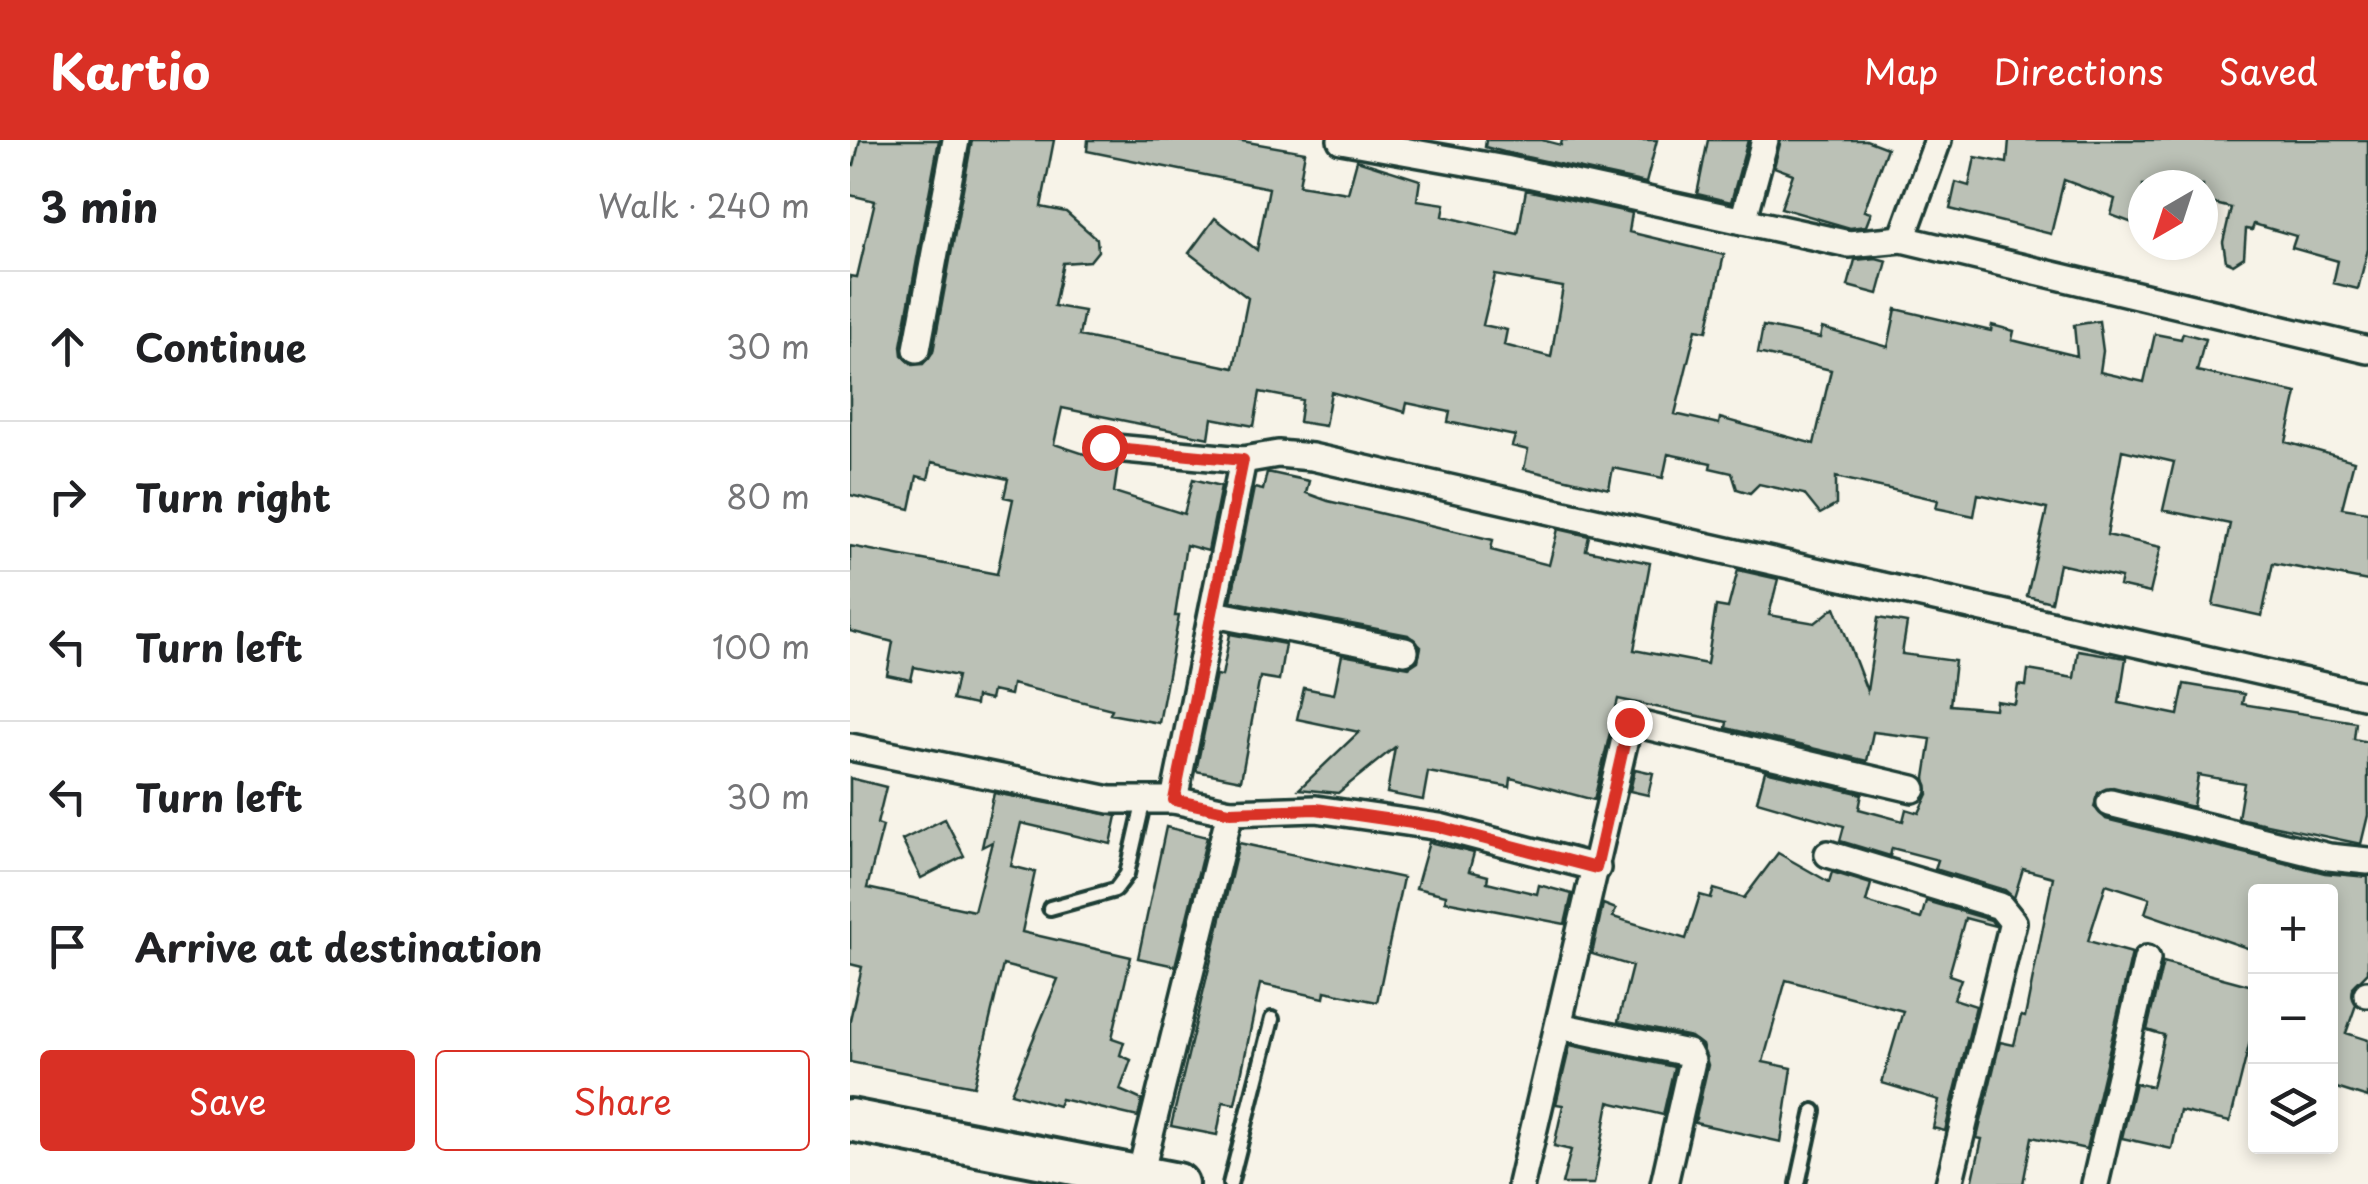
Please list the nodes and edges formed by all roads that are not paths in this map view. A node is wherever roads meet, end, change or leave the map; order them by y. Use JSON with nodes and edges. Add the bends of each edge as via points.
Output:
{"nodes":[{"id":1,"x":956,"y":140,"type":"edge"},
{"id":2,"x":1342,"y":140,"type":"edge"},
{"id":3,"x":1765,"y":140,"type":"edge"},
{"id":4,"x":1938,"y":140,"type":"edge"},
{"id":5,"x":1743,"y":221,"type":"junction"},
{"id":6,"x":1902,"y":240,"type":"junction"},
{"id":7,"x":917,"y":348,"type":"dead end"},
{"id":8,"x":2368,"y":350,"type":"edge"},
{"id":9,"x":1104,"y":447,"type":"dead end"},
{"id":10,"x":1243,"y":460,"type":"junction"},
{"id":11,"x":1214,"y":614,"type":"junction"},
{"id":12,"x":1405,"y":651,"type":"dead end"},
{"id":13,"x":2368,"y":696,"type":"edge"},
{"id":14,"x":850,"y":748,"type":"edge"},
{"id":15,"x":1914,"y":789,"type":"dead end"},
{"id":16,"x":1144,"y":800,"type":"junction"},
{"id":17,"x":1174,"y":800,"type":"junction"},
{"id":18,"x":2110,"y":803,"type":"dead end"},
{"id":19,"x":1230,"y":812,"type":"junction"},
{"id":20,"x":1828,"y":854,"type":"dead end"},
{"id":21,"x":2368,"y":861,"type":"edge"},
{"id":22,"x":1596,"y":868,"type":"junction"},
{"id":23,"x":1050,"y":908,"type":"dead end"},
{"id":24,"x":2146,"y":959,"type":"dead end"},
{"id":25,"x":1272,"y":1019,"type":"dead end"},
{"id":26,"x":1558,"y":1026,"type":"junction"},
{"id":27,"x":1814,"y":1111,"type":"dead end"},
{"id":28,"x":850,"y":1120,"type":"edge"},
{"id":29,"x":1155,"y":1181,"type":"edge"},
{"id":30,"x":1230,"y":1184,"type":"edge"},
{"id":31,"x":1520,"y":1184,"type":"edge"},
{"id":32,"x":1664,"y":1184,"type":"edge"},
{"id":33,"x":1798,"y":1184,"type":"edge"},
{"id":34,"x":1949,"y":1184,"type":"edge"},
{"id":35,"x":2095,"y":1184,"type":"edge"}],
"edges":[{"from":1,"to":7,"type":"street"},
{"from":2,"to":5,"type":"street"},
{"from":3,"to":5,"type":"street"},
{"from":4,"to":6,"type":"street"},
{"from":5,"to":6,"type":"street","via":[[1850,244]]},
{"from":6,"to":8,"type":"street"},
{"from":9,"to":10,"type":"street"},
{"from":10,"to":11,"type":"street"},
{"from":10,"to":13,"type":"street","via":[[1312,456]]},
{"from":11,"to":12,"type":"street"},
{"from":11,"to":17,"type":"street"},
{"from":14,"to":16,"type":"street","via":[[1110,800]]},
{"from":15,"to":22,"type":"street","via":[[1629,722]]},
{"from":16,"to":17,"type":"street"},
{"from":16,"to":23,"type":"lane","via":[[1127,874],[1114,890]]},
{"from":17,"to":19,"type":"street"},
{"from":18,"to":21,"type":"street"},
{"from":19,"to":22,"type":"street","via":[[1316,809],[1440,827]]},
{"from":19,"to":29,"type":"street"},
{"from":20,"to":34,"type":"street","via":[[2000,906],[2013,922]]},
{"from":22,"to":26,"type":"street"},
{"from":24,"to":35,"type":"street"},
{"from":25,"to":30,"type":"lane"},
{"from":26,"to":31,"type":"street"},
{"from":26,"to":32,"type":"street","via":[[1688,1053],[1692,1061]]},
{"from":27,"to":33,"type":"lane"},
{"from":28,"to":29,"type":"main road"}]}
